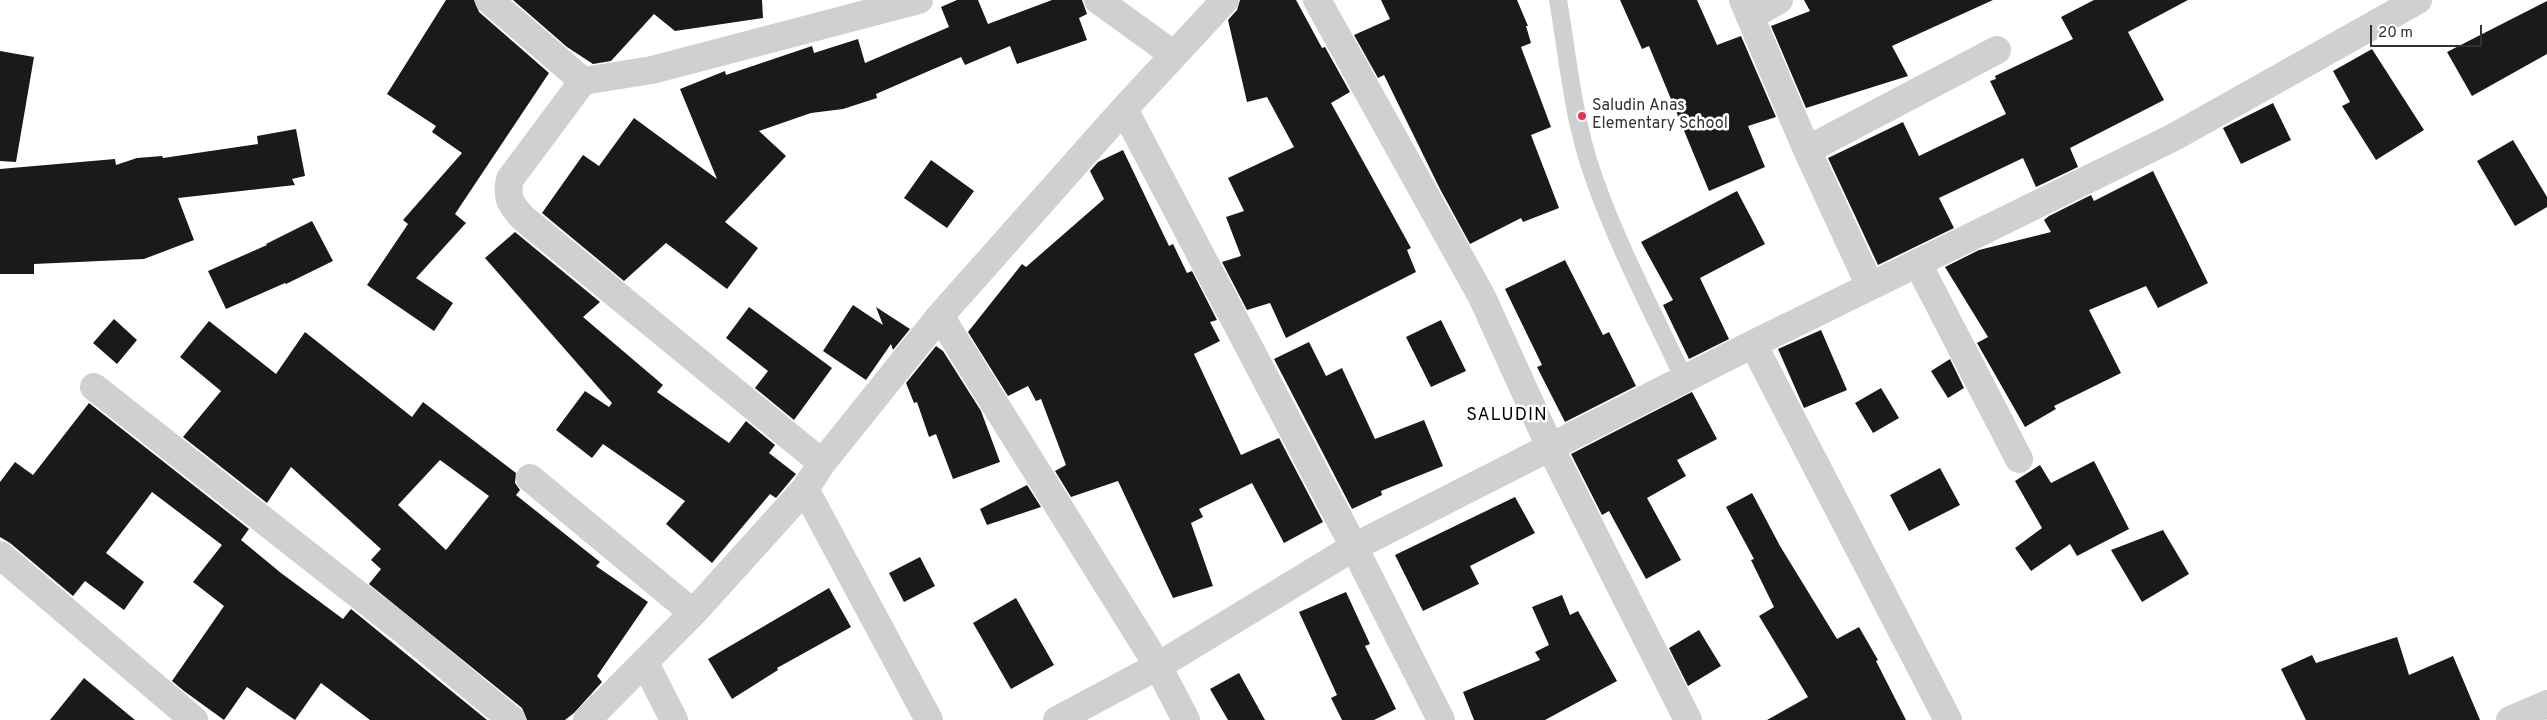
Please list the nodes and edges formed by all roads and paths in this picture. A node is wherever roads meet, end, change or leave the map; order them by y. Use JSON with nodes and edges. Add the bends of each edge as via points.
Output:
{"nodes":[{"id":1,"x":488,"y":0,"type":"edge"},
{"id":2,"x":919,"y":0,"type":"edge"},
{"id":3,"x":1098,"y":0,"type":"edge"},
{"id":4,"x":1225,"y":0,"type":"edge"},
{"id":5,"x":1317,"y":0,"type":"edge"},
{"id":6,"x":1558,"y":0,"type":"edge"},
{"id":7,"x":1779,"y":0,"type":"edge"},
{"id":8,"x":2418,"y":0,"type":"edge"},
{"id":9,"x":1746,"y":8,"type":"edge"},
{"id":10,"x":1998,"y":50,"type":"dead end"},
{"id":11,"x":1174,"y":55,"type":"junction"},
{"id":12,"x":583,"y":81,"type":"junction"},
{"id":13,"x":1124,"y":109,"type":"junction"},
{"id":14,"x":1807,"y":150,"type":"junction"},
{"id":15,"x":1918,"y":264,"type":"junction"},
{"id":16,"x":1870,"y":286,"type":"junction"},
{"id":17,"x":940,"y":316,"type":"junction"},
{"id":18,"x":1753,"y":344,"type":"junction"},
{"id":19,"x":1684,"y":379,"type":"junction"},
{"id":20,"x":94,"y":387,"type":"dead end"},
{"id":21,"x":1550,"y":447,"type":"junction"},
{"id":22,"x":2019,"y":459,"type":"dead end"},
{"id":23,"x":822,"y":463,"type":"junction"},
{"id":24,"x":530,"y":478,"type":"dead end"},
{"id":25,"x":805,"y":489,"type":"junction"},
{"id":26,"x":1354,"y":547,"type":"junction"},
{"id":27,"x":0,"y":555,"type":"edge"},
{"id":28,"x":693,"y":613,"type":"junction"},
{"id":29,"x":645,"y":663,"type":"junction"},
{"id":30,"x":1158,"y":666,"type":"junction"},
{"id":31,"x":2547,"y":704,"type":"edge"},
{"id":32,"x":194,"y":720,"type":"edge"},
{"id":33,"x":512,"y":720,"type":"edge"},
{"id":34,"x":587,"y":720,"type":"edge"},
{"id":35,"x":674,"y":720,"type":"edge"},
{"id":36,"x":929,"y":720,"type":"edge"},
{"id":37,"x":1057,"y":720,"type":"edge"},
{"id":38,"x":1186,"y":720,"type":"edge"},
{"id":39,"x":1441,"y":720,"type":"edge"},
{"id":40,"x":1688,"y":720,"type":"edge"},
{"id":41,"x":1948,"y":720,"type":"edge"},
{"id":42,"x":2510,"y":720,"type":"edge"}],
"edges":[{"from":1,"to":12,"type":"street"},
{"from":2,"to":12,"type":"street","via":[[652,70]]},
{"from":3,"to":11,"type":"street"},
{"from":4,"to":11,"type":"street"},
{"from":5,"to":21,"type":"street","via":[[1482,297]]},
{"from":6,"to":19,"type":"lane","via":[[1578,122],[1592,174],[1610,221]]},
{"from":7,"to":9,"type":"street"},
{"from":8,"to":15,"type":"street","via":[[2174,137]]},
{"from":9,"to":14,"type":"street"},
{"from":10,"to":14,"type":"street"},
{"from":11,"to":13,"type":"street"},
{"from":12,"to":23,"type":"street","via":[[510,179],[508,198],[513,208]]},
{"from":13,"to":17,"type":"street"},
{"from":13,"to":26,"type":"street"},
{"from":14,"to":16,"type":"street"},
{"from":15,"to":16,"type":"street"},
{"from":15,"to":22,"type":"street"},
{"from":16,"to":18,"type":"street"},
{"from":17,"to":23,"type":"street"},
{"from":17,"to":30,"type":"street"},
{"from":18,"to":19,"type":"street"},
{"from":18,"to":41,"type":"street"},
{"from":19,"to":21,"type":"street"},
{"from":20,"to":33,"type":"street","via":[[402,629]]},
{"from":21,"to":26,"type":"street"},
{"from":21,"to":40,"type":"street"},
{"from":23,"to":25,"type":"street"},
{"from":24,"to":28,"type":"street"},
{"from":25,"to":28,"type":"street"},
{"from":25,"to":36,"type":"street"},
{"from":26,"to":30,"type":"street"},
{"from":26,"to":39,"type":"street"},
{"from":27,"to":32,"type":"street"},
{"from":28,"to":29,"type":"street"},
{"from":29,"to":34,"type":"street"},
{"from":29,"to":35,"type":"street"},
{"from":30,"to":37,"type":"street"},
{"from":30,"to":38,"type":"street"},
{"from":31,"to":42,"type":"street"}]}
